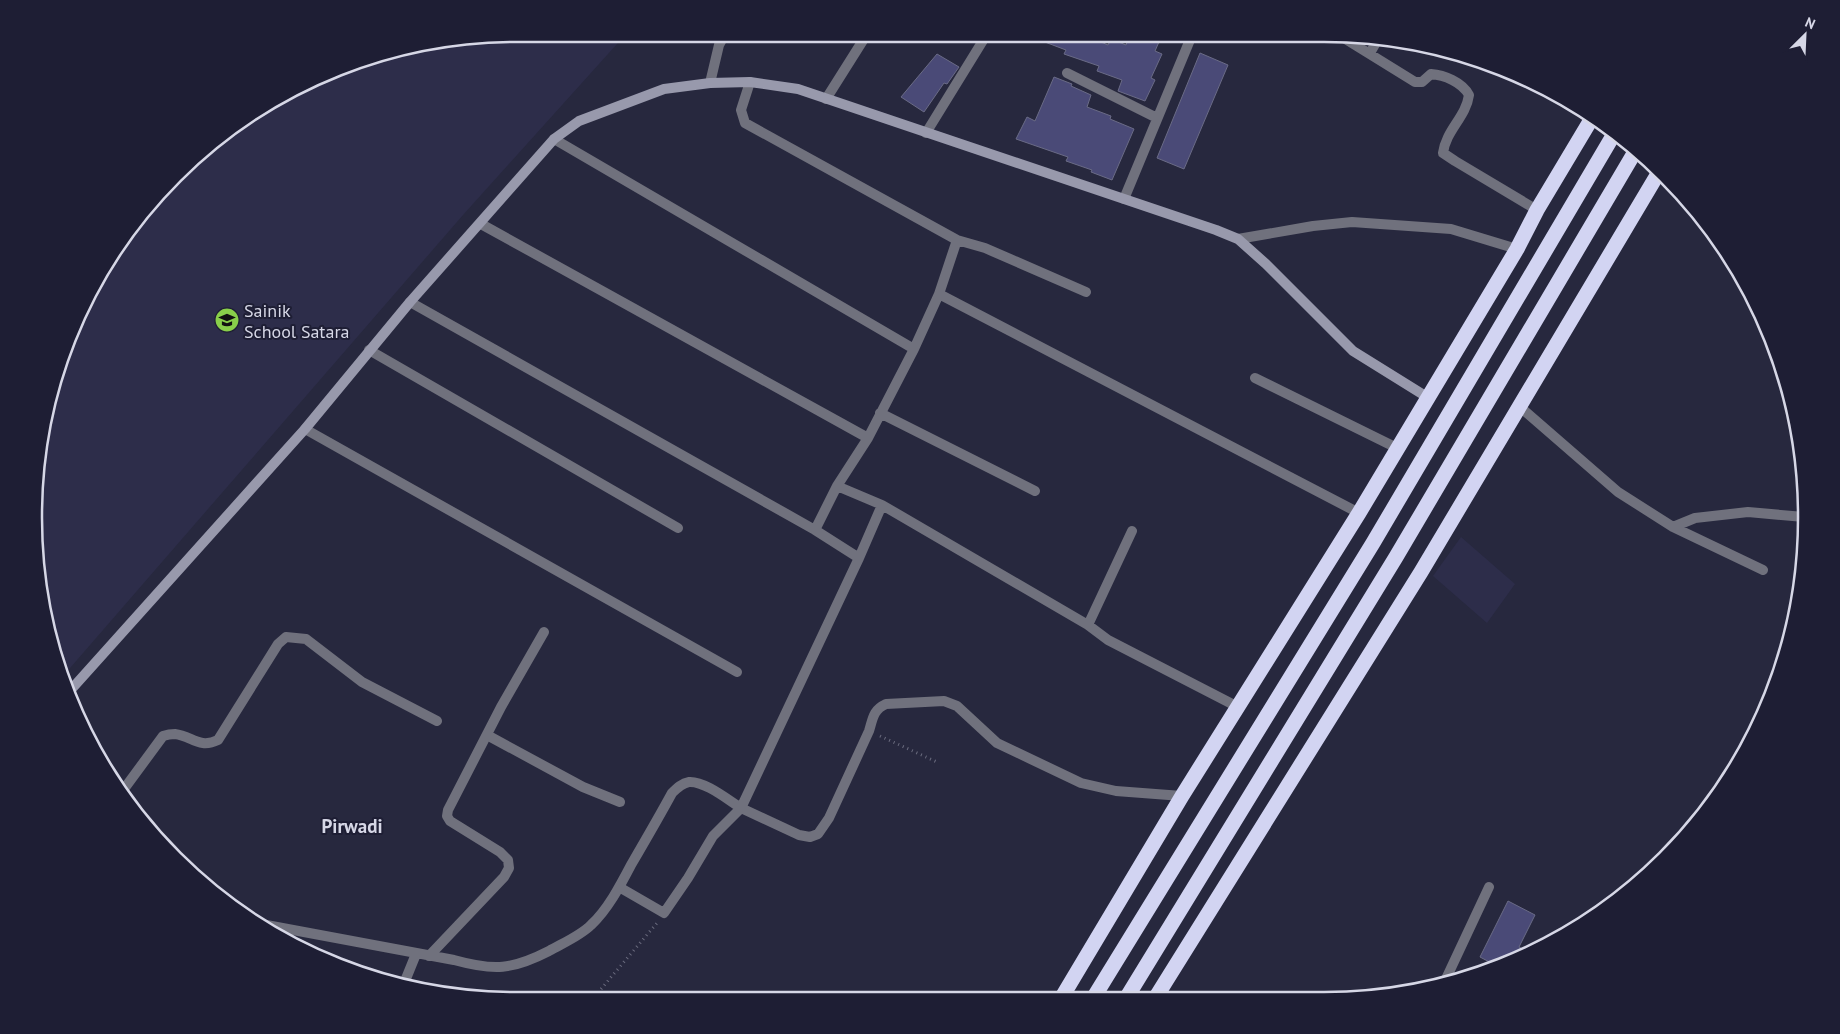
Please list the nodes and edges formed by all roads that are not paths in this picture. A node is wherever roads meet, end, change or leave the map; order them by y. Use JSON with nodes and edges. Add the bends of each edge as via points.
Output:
{"nodes":[{"id":1,"x":721,"y":42,"type":"edge"},
{"id":2,"x":862,"y":42,"type":"edge"},
{"id":3,"x":982,"y":42,"type":"edge"},
{"id":4,"x":1189,"y":42,"type":"edge"},
{"id":5,"x":1355,"y":44,"type":"edge"},
{"id":6,"x":1374,"y":46,"type":"edge"},
{"id":7,"x":1370,"y":53,"type":"junction"},
{"id":8,"x":1068,"y":73,"type":"dead end"},
{"id":9,"x":750,"y":82,"type":"junction"},
{"id":10,"x":710,"y":83,"type":"junction"},
{"id":11,"x":826,"y":99,"type":"junction"},
{"id":12,"x":1157,"y":118,"type":"junction"},
{"id":13,"x":1589,"y":123,"type":"edge"},
{"id":14,"x":926,"y":132,"type":"junction"},
{"id":15,"x":554,"y":139,"type":"junction"},
{"id":16,"x":1611,"y":140,"type":"edge"},
{"id":17,"x":1632,"y":157,"type":"edge"},
{"id":18,"x":1656,"y":178,"type":"edge"},
{"id":19,"x":1124,"y":199,"type":"junction"},
{"id":20,"x":1537,"y":210,"type":"junction"},
{"id":21,"x":480,"y":224,"type":"junction"},
{"id":22,"x":1238,"y":239,"type":"junction"},
{"id":23,"x":957,"y":240,"type":"junction"},
{"id":24,"x":1517,"y":249,"type":"junction"},
{"id":25,"x":1086,"y":292,"type":"dead end"},
{"id":26,"x":939,"y":294,"type":"junction"},
{"id":27,"x":410,"y":302,"type":"junction"},
{"id":28,"x":914,"y":349,"type":"junction"},
{"id":29,"x":369,"y":350,"type":"junction"},
{"id":30,"x":1255,"y":378,"type":"dead end"},
{"id":31,"x":1427,"y":397,"type":"junction"},
{"id":32,"x":1520,"y":406,"type":"junction"},
{"id":33,"x":880,"y":413,"type":"junction"},
{"id":34,"x":305,"y":429,"type":"junction"},
{"id":35,"x":868,"y":438,"type":"junction"},
{"id":36,"x":1397,"y":448,"type":"junction"},
{"id":37,"x":837,"y":486,"type":"junction"},
{"id":38,"x":1035,"y":491,"type":"dead end"},
{"id":39,"x":882,"y":505,"type":"junction"},
{"id":40,"x":1359,"y":513,"type":"junction"},
{"id":41,"x":1798,"y":516,"type":"edge"},
{"id":42,"x":1673,"y":527,"type":"junction"},
{"id":43,"x":678,"y":528,"type":"dead end"},
{"id":44,"x":815,"y":530,"type":"junction"},
{"id":45,"x":1132,"y":531,"type":"dead end"},
{"id":46,"x":859,"y":558,"type":"junction"},
{"id":47,"x":1763,"y":570,"type":"dead end"},
{"id":48,"x":1088,"y":626,"type":"junction"},
{"id":49,"x":544,"y":632,"type":"dead end"},
{"id":50,"x":737,"y":672,"type":"dead end"},
{"id":51,"x":74,"y":686,"type":"edge"},
{"id":52,"x":1238,"y":707,"type":"junction"},
{"id":53,"x":436,"y":721,"type":"dead end"},
{"id":54,"x":488,"y":735,"type":"junction"},
{"id":55,"x":126,"y":786,"type":"edge"},
{"id":56,"x":1182,"y":796,"type":"junction"},
{"id":57,"x":620,"y":802,"type":"dead end"},
{"id":58,"x":741,"y":808,"type":"junction"},
{"id":59,"x":619,"y":887,"type":"junction"},
{"id":60,"x":1489,"y":887,"type":"dead end"},
{"id":61,"x":279,"y":928,"type":"edge"},
{"id":62,"x":416,"y":954,"type":"junction"},
{"id":63,"x":429,"y":956,"type":"junction"},
{"id":64,"x":1448,"y":974,"type":"edge"},
{"id":65,"x":406,"y":978,"type":"edge"},
{"id":66,"x":1065,"y":992,"type":"edge"},
{"id":67,"x":1097,"y":992,"type":"edge"},
{"id":68,"x":1129,"y":992,"type":"edge"},
{"id":69,"x":1159,"y":992,"type":"edge"}],
"edges":[{"from":1,"to":10,"type":"street"},
{"from":2,"to":11,"type":"street"},
{"from":3,"to":14,"type":"street"},
{"from":4,"to":12,"type":"street"},
{"from":5,"to":7,"type":"street"},
{"from":6,"to":7,"type":"street"},
{"from":7,"to":20,"type":"street","via":[[1415,82],[1422,82],[1431,74],[1439,74],[1462,85],[1469,95],[1468,104],[1445,142],[1443,153]]},
{"from":8,"to":12,"type":"street"},
{"from":9,"to":10,"type":"street"},
{"from":9,"to":11,"type":"street","via":[[798,90]]},
{"from":9,"to":23,"type":"street","via":[[741,110],[745,123]]},
{"from":10,"to":15,"type":"street","via":[[664,89],[579,121]]},
{"from":11,"to":14,"type":"street"},
{"from":12,"to":19,"type":"street"},
{"from":13,"to":20,"type":"highway"},
{"from":14,"to":19,"type":"street"},
{"from":15,"to":21,"type":"street"},
{"from":15,"to":28,"type":"street"},
{"from":16,"to":67,"type":"highway","via":[[1373,543]]},
{"from":17,"to":68,"type":"highway","via":[[1396,557]]},
{"from":18,"to":32,"type":"highway"},
{"from":19,"to":22,"type":"street"},
{"from":20,"to":24,"type":"highway"},
{"from":21,"to":27,"type":"street"},
{"from":21,"to":35,"type":"street"},
{"from":22,"to":24,"type":"street","via":[[1352,222],[1451,229]]},
{"from":22,"to":31,"type":"street","via":[[1353,351]]},
{"from":23,"to":25,"type":"street","via":[[986,248]]},
{"from":23,"to":26,"type":"street"},
{"from":24,"to":31,"type":"highway"},
{"from":26,"to":28,"type":"street"},
{"from":26,"to":40,"type":"street"},
{"from":27,"to":29,"type":"street"},
{"from":27,"to":44,"type":"street"},
{"from":28,"to":33,"type":"street"},
{"from":29,"to":34,"type":"street"},
{"from":29,"to":43,"type":"street"},
{"from":30,"to":36,"type":"street"},
{"from":31,"to":36,"type":"highway"},
{"from":32,"to":42,"type":"street","via":[[1618,492]]},
{"from":32,"to":69,"type":"highway","via":[[1421,572]]},
{"from":33,"to":35,"type":"street"},
{"from":33,"to":38,"type":"street"},
{"from":34,"to":50,"type":"street"},
{"from":34,"to":51,"type":"street"},
{"from":35,"to":37,"type":"street"},
{"from":36,"to":40,"type":"highway"},
{"from":37,"to":39,"type":"street"},
{"from":37,"to":44,"type":"street"},
{"from":39,"to":46,"type":"street"},
{"from":39,"to":48,"type":"street"},
{"from":40,"to":52,"type":"highway"},
{"from":41,"to":42,"type":"street","via":[[1748,512],[1695,518]]},
{"from":42,"to":47,"type":"street"},
{"from":44,"to":46,"type":"street"},
{"from":45,"to":48,"type":"street"},
{"from":46,"to":58,"type":"street"},
{"from":48,"to":52,"type":"street","via":[[1108,640]]},
{"from":49,"to":54,"type":"street"},
{"from":52,"to":56,"type":"highway"},
{"from":53,"to":55,"type":"street","via":[[362,682],[306,638],[286,637],[278,644],[218,740],[202,744],[174,734],[163,736]]},
{"from":54,"to":57,"type":"street","via":[[583,787]]},
{"from":54,"to":63,"type":"street","via":[[447,816],[508,860],[509,868]]},
{"from":56,"to":58,"type":"street","via":[[1116,792],[1081,783],[996,743],[962,710],[944,701],[879,707],[829,818],[818,834],[799,836]]},
{"from":56,"to":66,"type":"highway"},
{"from":58,"to":59,"type":"street","via":[[713,836],[664,913]]},
{"from":58,"to":59,"type":"street","via":[[702,784],[688,782],[680,785],[672,793]]},
{"from":59,"to":63,"type":"street","via":[[590,926],[540,955],[513,966],[475,966]]},
{"from":60,"to":64,"type":"street"},
{"from":61,"to":62,"type":"street"},
{"from":62,"to":63,"type":"street"},
{"from":62,"to":65,"type":"street"}]}
